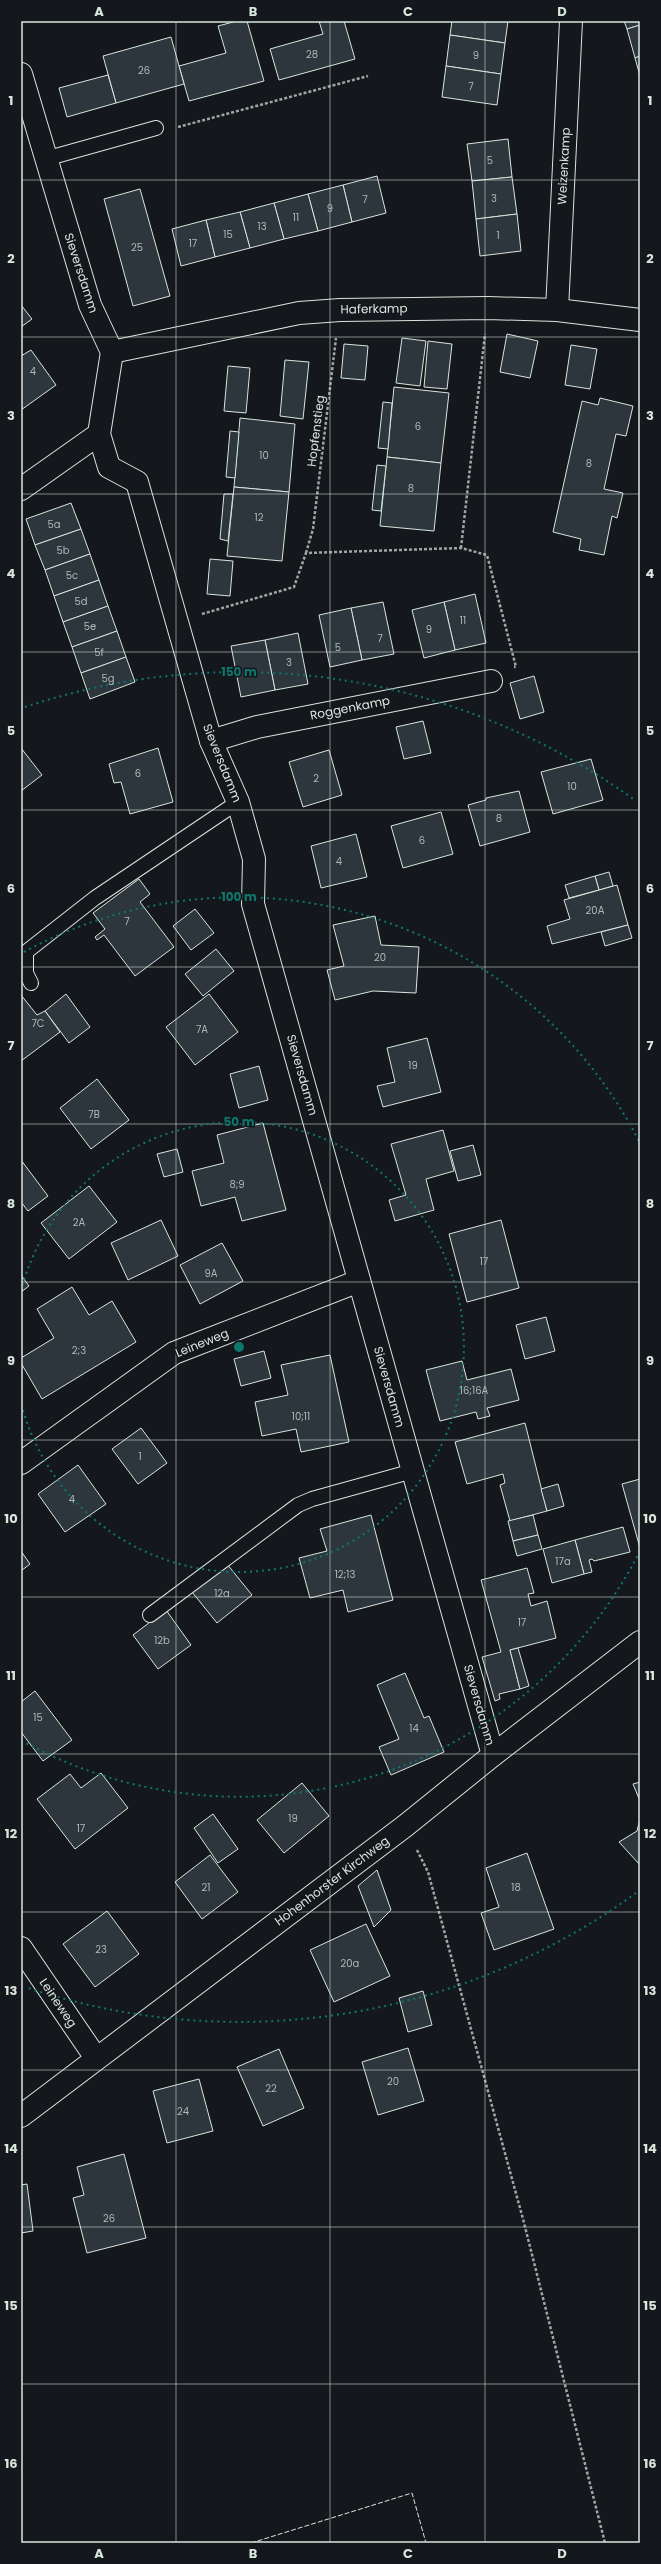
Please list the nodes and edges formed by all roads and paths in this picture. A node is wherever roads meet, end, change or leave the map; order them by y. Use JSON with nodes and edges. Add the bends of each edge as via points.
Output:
{"nodes":[{"id":1,"x":571,"y":21,"type":"edge"},
{"id":2,"x":21,"y":74,"type":"edge"},
{"id":3,"x":368,"y":76,"type":"dead end"},
{"id":4,"x":156,"y":128,"type":"joint"},
{"id":5,"x":45,"y":159,"type":"junction"},
{"id":6,"x":488,"y":308,"type":"junction"},
{"id":7,"x":340,"y":310,"type":"junction"},
{"id":8,"x":557,"y":310,"type":"junction"},
{"id":9,"x":640,"y":320,"type":"edge"},
{"id":10,"x":112,"y":352,"type":"junction"},
{"id":11,"x":99,"y":434,"type":"junction"},
{"id":12,"x":21,"y":489,"type":"edge"},
{"id":13,"x":461,"y":548,"type":"junction"},
{"id":14,"x":306,"y":553,"type":"junction"},
{"id":15,"x":176,"y":622,"type":"junction"},
{"id":16,"x":491,"y":681,"type":"joint"},
{"id":17,"x":211,"y":741,"type":"junction"},
{"id":18,"x":238,"y":802,"type":"junction"},
{"id":19,"x":31,"y":983,"type":"dead end"},
{"id":20,"x":359,"y":1281,"type":"junction"},
{"id":21,"x":21,"y":1463,"type":"edge"},
{"id":22,"x":413,"y":1471,"type":"junction"},
{"id":23,"x":150,"y":1615,"type":"dead end"},
{"id":24,"x":640,"y":1642,"type":"edge"},
{"id":25,"x":493,"y":1755,"type":"junction"},
{"id":26,"x":404,"y":1826,"type":"junction"},
{"id":27,"x":21,"y":1948,"type":"edge"},
{"id":28,"x":96,"y":2058,"type":"junction"},
{"id":29,"x":21,"y":2116,"type":"edge"},
{"id":30,"x":605,"y":2543,"type":"edge"}],
"edges":[{"from":1,"to":8,"type":"street","name":"Weizenkamp"},
{"from":2,"to":5,"type":"street","name":"Sieversdamm"},
{"from":3,"to":4,"type":"path","via":[[168,130]]},
{"from":4,"to":5,"type":"lane"},
{"from":5,"to":10,"type":"street","name":"Sieversdamm","via":[[90,305]]},
{"from":6,"to":7,"type":"street","name":"Haferkamp"},
{"from":6,"to":8,"type":"street","name":"Haferkamp"},
{"from":6,"to":13,"type":"path"},
{"from":7,"to":10,"type":"street","name":"Haferkamp","via":[[299,312]]},
{"from":7,"to":14,"type":"path","name":"Hopfenstieg","via":[[313,529]]},
{"from":8,"to":9,"type":"street","name":"Haferkamp"},
{"from":10,"to":11,"type":"street","name":"Sieversdamm"},
{"from":11,"to":12,"type":"street"},
{"from":11,"to":15,"type":"street","name":"Sieversdamm","via":[[109,467],[137,482]]},
{"from":13,"to":14,"type":"path"},
{"from":13,"to":16,"type":"path","via":[[487,555],[516,667],[498,671]]},
{"from":14,"to":15,"type":"path","name":"Hopfenstieg","via":[[294,587]]},
{"from":15,"to":17,"type":"street","name":"Sieversdamm"},
{"from":16,"to":17,"type":"street","name":"Roggenkamp","via":[[257,727]]},
{"from":17,"to":18,"type":"street","name":"Sieversdamm"},
{"from":18,"to":19,"type":"lane","via":[[95,898],[26,952],[26,973]]},
{"from":18,"to":20,"type":"street","name":"Sieversdamm","via":[[254,859],[254,904]]},
{"from":20,"to":21,"type":"street","name":"Leineweg","via":[[174,1353]]},
{"from":20,"to":22,"type":"street","name":"Sieversdamm"},
{"from":22,"to":23,"type":"lane","via":[[312,1499],[298,1506]]},
{"from":22,"to":25,"type":"street","name":"Sieversdamm"},
{"from":24,"to":25,"type":"street","name":"Hohenhorster Kirchweg"},
{"from":25,"to":26,"type":"street","name":"Hohenhorster Kirchweg"},
{"from":26,"to":28,"type":"street","name":"Hohenhorster Kirchweg"},
{"from":26,"to":30,"type":"path","via":[[428,1872],[523,2219]]},
{"from":27,"to":28,"type":"street","name":"Leineweg"},
{"from":28,"to":29,"type":"street","name":"Hohenhorster Kirchweg"}]}
